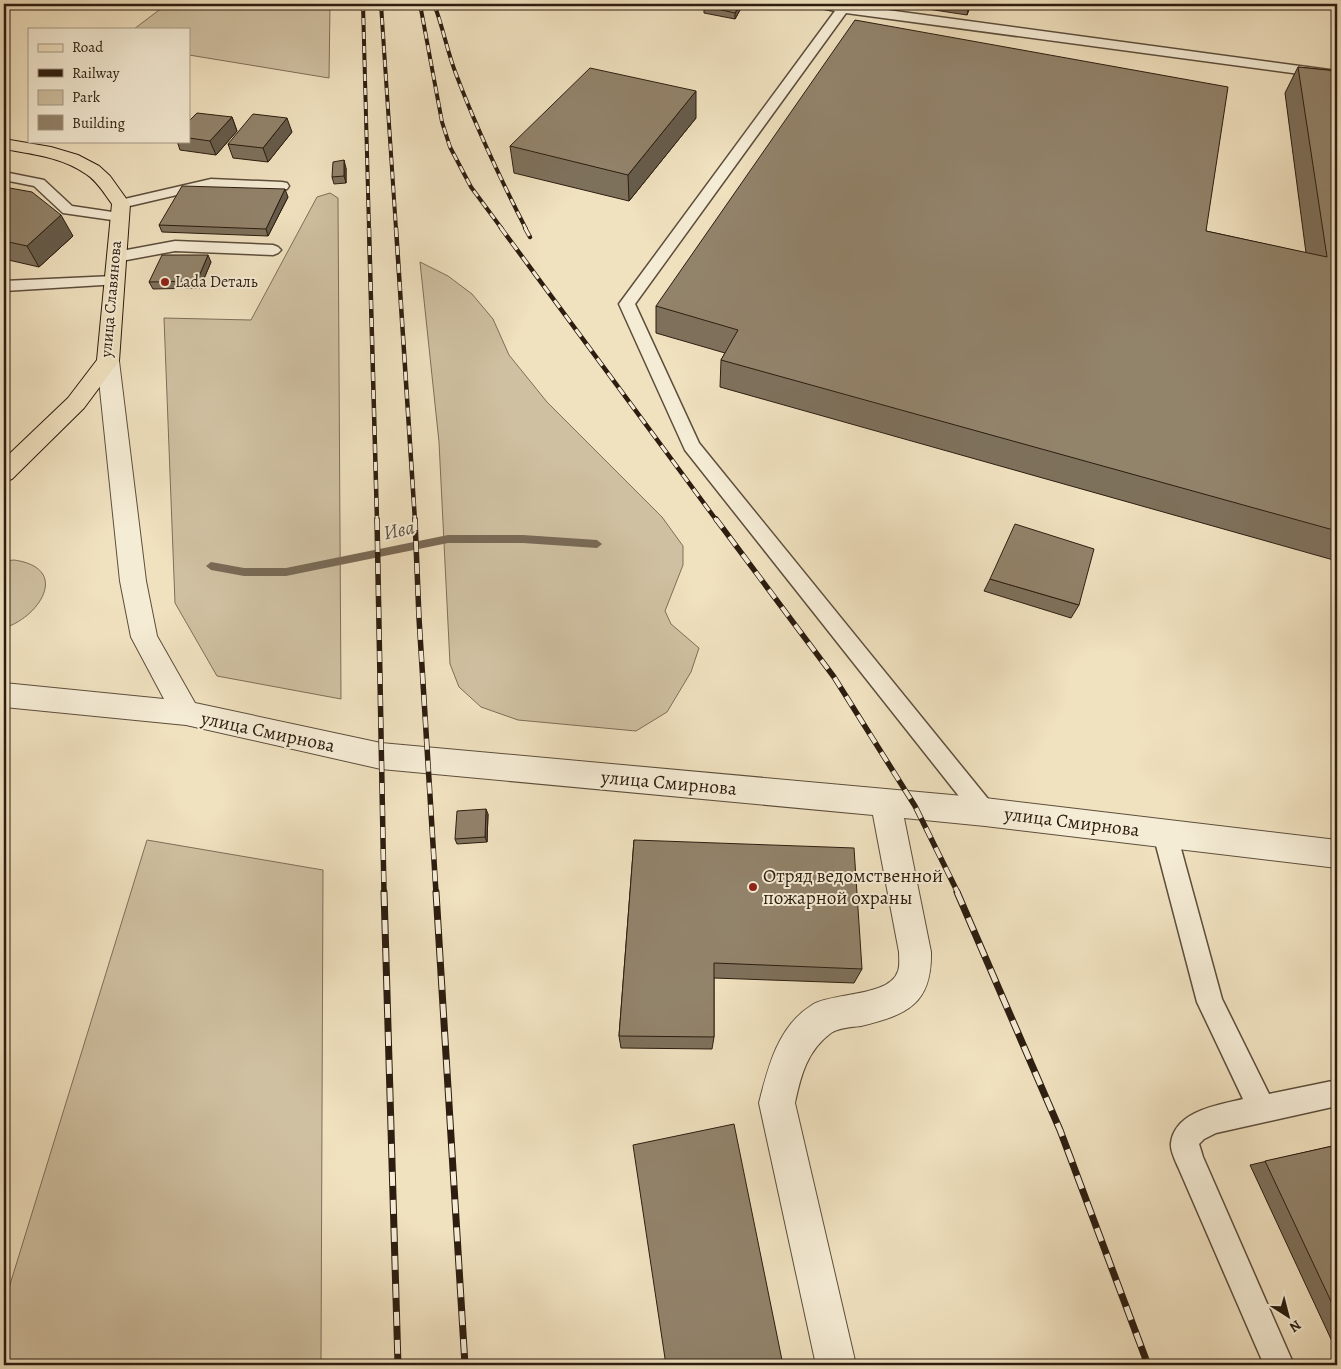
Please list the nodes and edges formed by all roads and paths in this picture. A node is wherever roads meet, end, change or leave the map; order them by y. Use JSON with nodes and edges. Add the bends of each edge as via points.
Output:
{"nodes":[{"id":1,"x":817,"y":4,"type":"edge"},
{"id":2,"x":843,"y":8,"type":"junction"},
{"id":3,"x":1337,"y":75,"type":"edge"},
{"id":4,"x":4,"y":144,"type":"edge"},
{"id":5,"x":4,"y":176,"type":"edge"},
{"id":6,"x":282,"y":186,"type":"dead end"},
{"id":7,"x":120,"y":210,"type":"junction"},
{"id":8,"x":273,"y":250,"type":"dead end"},
{"id":9,"x":116,"y":257,"type":"junction"},
{"id":10,"x":114,"y":281,"type":"junction"},
{"id":11,"x":4,"y":286,"type":"edge"},
{"id":12,"x":108,"y":361,"type":"junction"},
{"id":13,"x":4,"y":473,"type":"edge"},
{"id":14,"x":4,"y":695,"type":"edge"},
{"id":15,"x":186,"y":713,"type":"junction"},
{"id":16,"x":886,"y":803,"type":"junction"},
{"id":17,"x":985,"y":812,"type":"junction"},
{"id":18,"x":1165,"y":834,"type":"junction"},
{"id":19,"x":1337,"y":854,"type":"edge"},
{"id":20,"x":1337,"y":1093,"type":"edge"},
{"id":21,"x":1262,"y":1109,"type":"junction"},
{"id":22,"x":836,"y":1365,"type":"edge"},
{"id":23,"x":1279,"y":1365,"type":"edge"}],
"edges":[{"from":1,"to":2,"type":"lane"},
{"from":2,"to":3,"type":"lane"},
{"from":2,"to":17,"type":"lane","via":[[627,304],[691,446]]},
{"from":4,"to":7,"type":"main road","via":[[51,152],[93,170],[104,180]]},
{"from":5,"to":7,"type":"lane","via":[[39,183],[68,210]]},
{"from":6,"to":7,"type":"lane","via":[[211,183]]},
{"from":7,"to":9,"type":"main road","name":"улица Славянова"},
{"from":8,"to":9,"type":"lane","via":[[175,246]]},
{"from":9,"to":10,"type":"main road","name":"улица Славянова"},
{"from":10,"to":11,"type":"lane"},
{"from":10,"to":12,"type":"main road","name":"улица Славянова"},
{"from":12,"to":13,"type":"main road","name":"улица Славянова","via":[[76,403]]},
{"from":12,"to":15,"type":"street","via":[[133,582],[144,637]]},
{"from":14,"to":15,"type":"street","name":"улица Смирнова"},
{"from":15,"to":16,"type":"street","name":"улица Смирнова","via":[[381,756]]},
{"from":16,"to":17,"type":"street","name":"улица Смирнова"},
{"from":16,"to":22,"type":"street","via":[[915,952],[915,973],[905,992],[882,1004],[824,1017],[802,1037],[786,1065],[777,1103]]},
{"from":17,"to":18,"type":"street","name":"улица Смирнова"},
{"from":18,"to":19,"type":"street","name":"улица Смирнова"},
{"from":18,"to":21,"type":"lane","via":[[1210,1002]]},
{"from":20,"to":21,"type":"lane"},
{"from":21,"to":23,"type":"lane","via":[[1206,1122],[1191,1130],[1185,1143],[1189,1159]]}]}
